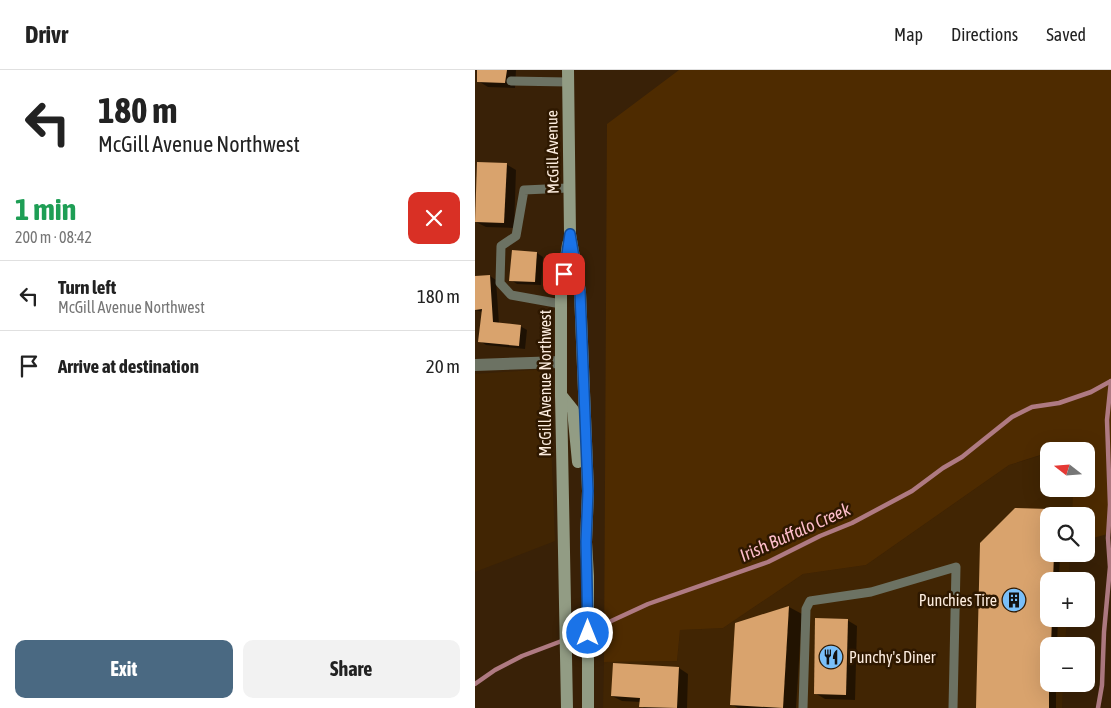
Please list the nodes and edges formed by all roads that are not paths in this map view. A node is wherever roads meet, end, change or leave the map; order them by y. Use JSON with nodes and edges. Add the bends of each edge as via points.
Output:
{"nodes":[{"id":1,"x":568,"y":76,"type":"edge"},
{"id":2,"x":511,"y":81,"type":"dead end"},
{"id":3,"x":568,"y":188,"type":"junction"},
{"id":4,"x":570,"y":234,"type":"junction"},
{"id":5,"x":561,"y":304,"type":"junction"},
{"id":6,"x":561,"y":362,"type":"junction"},
{"id":7,"x":475,"y":365,"type":"edge"},
{"id":8,"x":561,"y":395,"type":"junction"},
{"id":9,"x":586,"y":542,"type":"junction"},
{"id":10,"x":567,"y":708,"type":"edge"},
{"id":11,"x":588,"y":708,"type":"edge"},
{"id":12,"x":803,"y":708,"type":"edge"},
{"id":13,"x":953,"y":708,"type":"edge"}],
"edges":[{"from":1,"to":2,"type":"lane"},
{"from":1,"to":3,"type":"main road","name":"McGill Avenue"},
{"from":3,"to":4,"type":"main road","name":"McGill Avenue"},
{"from":3,"to":5,"type":"lane","via":[[524,190],[516,236],[501,246],[500,283],[511,295]]},
{"from":4,"to":5,"type":"main road","name":"McGill Avenue Northwest"},
{"from":4,"to":9,"type":"main road","via":[[580,292],[588,491]]},
{"from":5,"to":6,"type":"main road","name":"McGill Avenue Northwest"},
{"from":6,"to":7,"type":"street"},
{"from":6,"to":8,"type":"main road","name":"McGill Avenue Northwest"},
{"from":8,"to":9,"type":"main road","via":[[573,410]]},
{"from":8,"to":10,"type":"main road","name":"McGill Avenue Northwest"},
{"from":9,"to":11,"type":"main road"},
{"from":12,"to":13,"type":"lane","via":[[806,608],[810,601],[871,592],[956,567]]}]}
